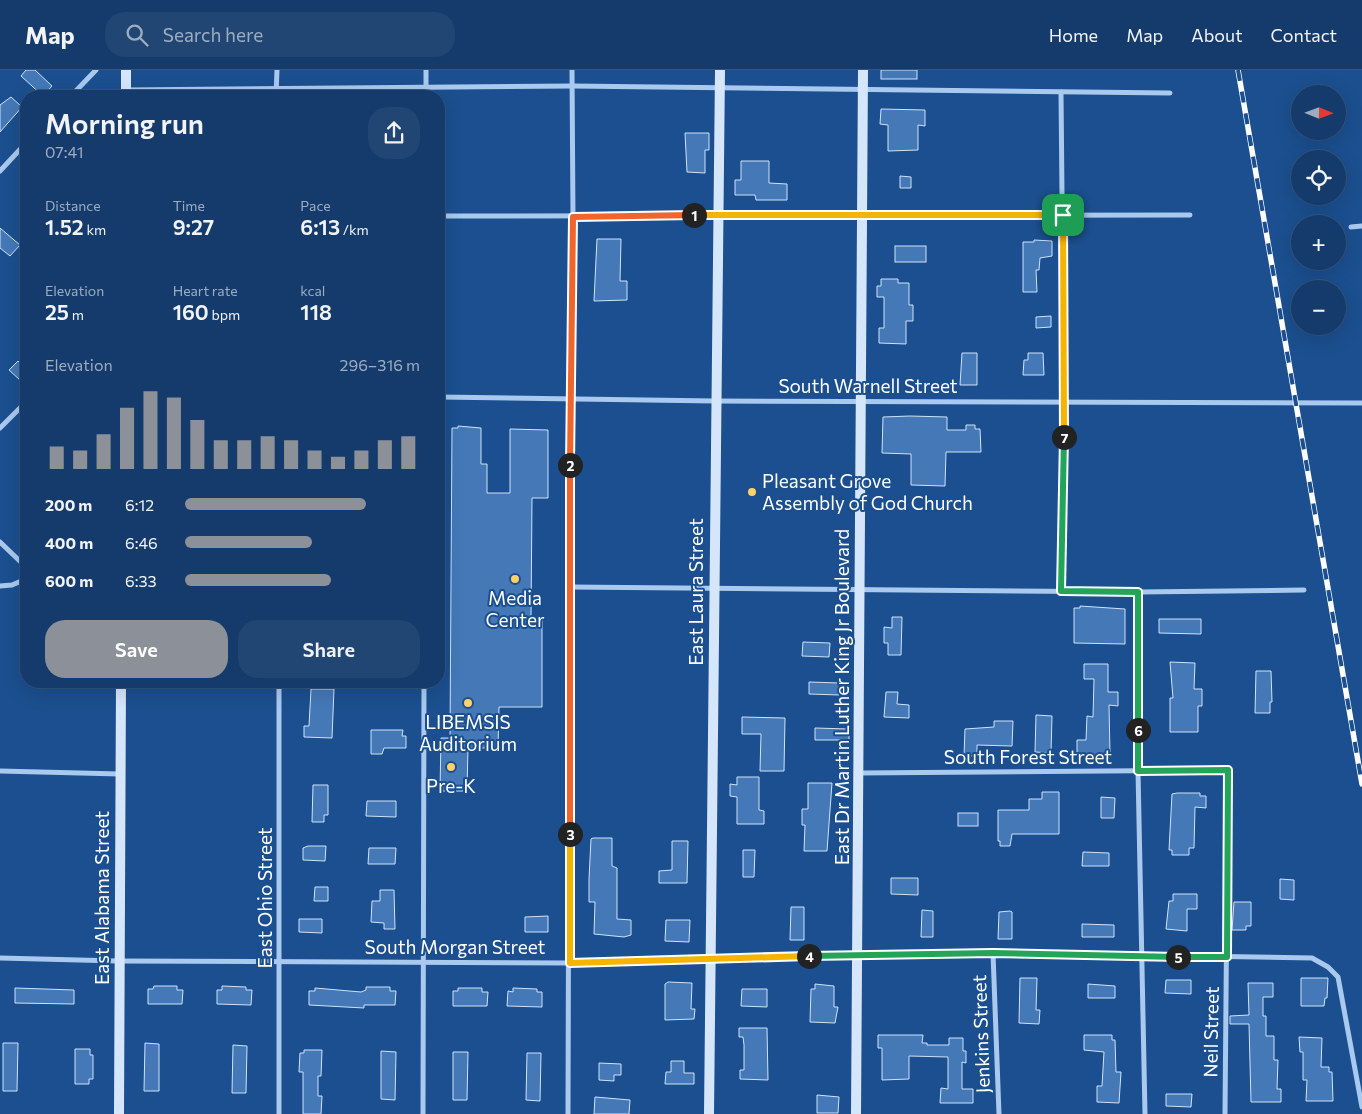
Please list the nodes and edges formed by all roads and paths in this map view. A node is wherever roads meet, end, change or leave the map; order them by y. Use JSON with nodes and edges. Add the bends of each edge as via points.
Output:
{"nodes":[{"id":1,"x":96,"y":70,"type":"edge"},
{"id":2,"x":126,"y":70,"type":"edge"},
{"id":3,"x":277,"y":70,"type":"edge"},
{"id":4,"x":426,"y":70,"type":"edge"},
{"id":5,"x":572,"y":70,"type":"edge"},
{"id":6,"x":720,"y":70,"type":"edge"},
{"id":7,"x":863,"y":70,"type":"edge"},
{"id":8,"x":426,"y":86,"type":"junction"},
{"id":9,"x":572,"y":86,"type":"junction"},
{"id":10,"x":720,"y":89,"type":"junction"},
{"id":11,"x":77,"y":90,"type":"edge"},
{"id":12,"x":126,"y":90,"type":"edge"},
{"id":13,"x":276,"y":90,"type":"joint"},
{"id":14,"x":426,"y":90,"type":"edge"},
{"id":15,"x":863,"y":91,"type":"junction"},
{"id":16,"x":1061,"y":92,"type":"junction"},
{"id":17,"x":1170,"y":93,"type":"dead end"},
{"id":18,"x":20,"y":149,"type":"edge"},
{"id":19,"x":0,"y":171,"type":"edge"},
{"id":20,"x":718,"y":215,"type":"junction"},
{"id":21,"x":1063,"y":215,"type":"junction"},
{"id":22,"x":1190,"y":215,"type":"dead end"},
{"id":23,"x":445,"y":216,"type":"edge"},
{"id":24,"x":862,"y":216,"type":"junction"},
{"id":25,"x":573,"y":217,"type":"junction"},
{"id":26,"x":1362,"y":226,"type":"edge"},
{"id":27,"x":1351,"y":227,"type":"dead end"},
{"id":28,"x":445,"y":397,"type":"edge"},
{"id":29,"x":570,"y":398,"type":"junction"},
{"id":30,"x":715,"y":401,"type":"junction"},
{"id":31,"x":861,"y":401,"type":"junction"},
{"id":32,"x":1064,"y":401,"type":"junction"},
{"id":33,"x":1362,"y":403,"type":"edge"},
{"id":34,"x":20,"y":408,"type":"edge"},
{"id":35,"x":0,"y":428,"type":"edge"},
{"id":36,"x":0,"y":542,"type":"edge"},
{"id":37,"x":20,"y":560,"type":"edge"},
{"id":38,"x":20,"y":582,"type":"edge"},
{"id":39,"x":0,"y":586,"type":"edge"},
{"id":40,"x":570,"y":587,"type":"junction"},
{"id":41,"x":714,"y":587,"type":"junction"},
{"id":42,"x":860,"y":590,"type":"junction"},
{"id":43,"x":1304,"y":590,"type":"dead end"},
{"id":44,"x":1061,"y":591,"type":"junction"},
{"id":45,"x":1138,"y":592,"type":"junction"},
{"id":46,"x":121,"y":688,"type":"edge"},
{"id":47,"x":278,"y":688,"type":"edge"},
{"id":48,"x":424,"y":688,"type":"edge"},
{"id":49,"x":1228,"y":770,"type":"joint"},
{"id":50,"x":0,"y":771,"type":"edge"},
{"id":51,"x":1138,"y":771,"type":"junction"},
{"id":52,"x":120,"y":774,"type":"junction"},
{"id":53,"x":859,"y":774,"type":"junction"},
{"id":54,"x":993,"y":953,"type":"junction"},
{"id":55,"x":858,"y":954,"type":"junction"},
{"id":56,"x":1142,"y":957,"type":"junction"},
{"id":57,"x":1227,"y":957,"type":"junction"},
{"id":58,"x":0,"y":958,"type":"edge"},
{"id":59,"x":710,"y":960,"type":"junction"},
{"id":60,"x":118,"y":961,"type":"junction"},
{"id":61,"x":280,"y":961,"type":"junction"},
{"id":62,"x":424,"y":962,"type":"junction"},
{"id":63,"x":570,"y":963,"type":"junction"},
{"id":64,"x":1362,"y":1107,"type":"edge"},
{"id":65,"x":119,"y":1114,"type":"edge"},
{"id":66,"x":279,"y":1114,"type":"edge"},
{"id":67,"x":423,"y":1114,"type":"edge"},
{"id":68,"x":568,"y":1114,"type":"edge"},
{"id":69,"x":709,"y":1114,"type":"edge"},
{"id":70,"x":856,"y":1114,"type":"edge"},
{"id":71,"x":999,"y":1114,"type":"edge"},
{"id":72,"x":1145,"y":1114,"type":"edge"},
{"id":73,"x":1225,"y":1114,"type":"edge"}],
"edges":[{"from":1,"to":11,"type":"street"},
{"from":2,"to":12,"type":"street"},
{"from":3,"to":13,"type":"street"},
{"from":4,"to":8,"type":"street"},
{"from":5,"to":9,"type":"street"},
{"from":6,"to":10,"type":"street","name":"East Laura Street"},
{"from":7,"to":15,"type":"street","name":"East Dr Martin Luther King Jr Boulevard"},
{"from":8,"to":9,"type":"street"},
{"from":8,"to":13,"type":"street"},
{"from":8,"to":14,"type":"street"},
{"from":9,"to":10,"type":"street"},
{"from":9,"to":25,"type":"street"},
{"from":10,"to":15,"type":"street"},
{"from":10,"to":20,"type":"street","name":"East Laura Street"},
{"from":15,"to":16,"type":"street"},
{"from":15,"to":24,"type":"street","name":"East Dr Martin Luther King Jr Boulevard"},
{"from":16,"to":17,"type":"street"},
{"from":16,"to":21,"type":"street"},
{"from":18,"to":19,"type":"street"},
{"from":20,"to":24,"type":"street"},
{"from":20,"to":25,"type":"street"},
{"from":20,"to":30,"type":"street","name":"East Laura Street"},
{"from":21,"to":22,"type":"street"},
{"from":21,"to":24,"type":"street"},
{"from":21,"to":32,"type":"street"},
{"from":23,"to":25,"type":"street"},
{"from":24,"to":31,"type":"street","name":"East Dr Martin Luther King Jr Boulevard"},
{"from":25,"to":29,"type":"street"},
{"from":26,"to":27,"type":"street"},
{"from":28,"to":29,"type":"street","name":"South Warnell Street"},
{"from":29,"to":30,"type":"street","name":"South Warnell Street"},
{"from":29,"to":40,"type":"street"},
{"from":30,"to":31,"type":"street","name":"South Warnell Street"},
{"from":30,"to":41,"type":"street","name":"East Laura Street"},
{"from":31,"to":32,"type":"street","name":"South Warnell Street"},
{"from":31,"to":42,"type":"street","name":"East Dr Martin Luther King Jr Boulevard"},
{"from":32,"to":33,"type":"street","name":"South Warnell Street"},
{"from":32,"to":44,"type":"street"},
{"from":34,"to":35,"type":"street"},
{"from":36,"to":37,"type":"street"},
{"from":38,"to":39,"type":"street"},
{"from":40,"to":41,"type":"street"},
{"from":40,"to":63,"type":"street"},
{"from":41,"to":42,"type":"street"},
{"from":41,"to":59,"type":"street","name":"East Laura Street"},
{"from":42,"to":44,"type":"street"},
{"from":42,"to":53,"type":"street","name":"East Dr Martin Luther King Jr Boulevard"},
{"from":43,"to":45,"type":"street"},
{"from":44,"to":45,"type":"street"},
{"from":45,"to":51,"type":"street"},
{"from":46,"to":52,"type":"street","name":"East Alabama Street"},
{"from":47,"to":61,"type":"street","name":"East Ohio Street"},
{"from":48,"to":62,"type":"street"},
{"from":49,"to":51,"type":"street","name":"South Forest Street"},
{"from":49,"to":57,"type":"street","name":"Neil Street"},
{"from":50,"to":52,"type":"street"},
{"from":51,"to":53,"type":"street","name":"South Forest Street"},
{"from":51,"to":56,"type":"street"},
{"from":52,"to":60,"type":"street","name":"East Alabama Street"},
{"from":53,"to":55,"type":"street","name":"East Dr Martin Luther King Jr Boulevard"},
{"from":54,"to":55,"type":"street","name":"South Morgan Street"},
{"from":54,"to":56,"type":"street","name":"South Morgan Street"},
{"from":54,"to":71,"type":"street","name":"Jenkins Street"},
{"from":55,"to":59,"type":"street","name":"South Morgan Street"},
{"from":55,"to":70,"type":"street","name":"East Dr Martin Luther King Jr Boulevard"},
{"from":56,"to":57,"type":"street","name":"South Morgan Street"},
{"from":56,"to":72,"type":"street"},
{"from":57,"to":64,"type":"street","name":"South Morgan Street","via":[[1312,958],[1328,967],[1338,978]]},
{"from":57,"to":73,"type":"street","name":"Neil Street"},
{"from":58,"to":60,"type":"street","name":"South Morgan Street"},
{"from":59,"to":63,"type":"street","name":"South Morgan Street"},
{"from":59,"to":69,"type":"street","name":"East Laura Street"},
{"from":60,"to":61,"type":"street","name":"South Morgan Street"},
{"from":60,"to":65,"type":"street","name":"East Alabama Street"},
{"from":61,"to":62,"type":"street","name":"South Morgan Street"},
{"from":61,"to":66,"type":"street","name":"East Ohio Street"},
{"from":62,"to":63,"type":"street","name":"South Morgan Street"},
{"from":62,"to":67,"type":"street"},
{"from":63,"to":68,"type":"street"}]}
